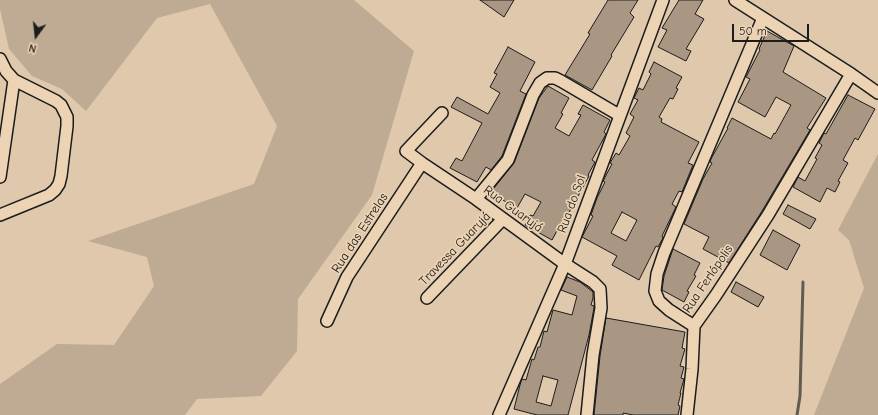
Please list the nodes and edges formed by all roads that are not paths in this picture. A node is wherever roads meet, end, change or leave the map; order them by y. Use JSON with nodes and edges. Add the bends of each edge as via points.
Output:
{"nodes":[{"id":1,"x":663,"y":0,"type":"edge"},
{"id":2,"x":742,"y":2,"type":"edge"},
{"id":3,"x":763,"y":18,"type":"junction"},
{"id":4,"x":0,"y":59,"type":"edge"},
{"id":5,"x":851,"y":74,"type":"junction"},
{"id":6,"x":14,"y":80,"type":"junction"},
{"id":7,"x":878,"y":93,"type":"edge"},
{"id":8,"x":442,"y":113,"type":"dead end"},
{"id":9,"x":620,"y":115,"type":"junction"},
{"id":10,"x":422,"y":163,"type":"junction"},
{"id":11,"x":0,"y":177,"type":"edge"},
{"id":12,"x":476,"y":199,"type":"junction"},
{"id":13,"x":0,"y":215,"type":"edge"},
{"id":14,"x":503,"y":219,"type":"junction"},
{"id":15,"x":564,"y":264,"type":"junction"},
{"id":16,"x":427,"y":298,"type":"dead end"},
{"id":17,"x":327,"y":321,"type":"dead end"},
{"id":18,"x":694,"y":326,"type":"junction"},
{"id":19,"x":499,"y":415,"type":"edge"},
{"id":20,"x":587,"y":415,"type":"edge"},
{"id":21,"x":687,"y":415,"type":"edge"}],
"edges":[{"from":1,"to":9,"type":"street","name":"Rua do Sol"},
{"from":2,"to":3,"type":"street"},
{"from":3,"to":5,"type":"street"},
{"from":3,"to":18,"type":"street","name":"Rua Ferlópolis","via":[[657,274],[655,291],[659,301]]},
{"from":4,"to":6,"type":"street"},
{"from":5,"to":7,"type":"street"},
{"from":5,"to":18,"type":"street","name":"Rua Ferlópolis","via":[[768,215]]},
{"from":6,"to":11,"type":"street"},
{"from":6,"to":13,"type":"street","via":[[61,105],[67,117],[67,126],[61,176],[55,190],[49,196]]},
{"from":8,"to":10,"type":"street","name":"Rua Guarujá","via":[[406,151]]},
{"from":9,"to":12,"type":"street","via":[[561,81],[547,78],[540,83],[533,95],[508,160]]},
{"from":9,"to":15,"type":"street","name":"Rua do Sol"},
{"from":10,"to":12,"type":"street","name":"Rua Guarujá"},
{"from":10,"to":17,"type":"street","name":"Rua das Estrelas","via":[[347,277]]},
{"from":12,"to":14,"type":"street","name":"Rua Guarujá"},
{"from":14,"to":15,"type":"street","name":"Rua Guarujá"},
{"from":14,"to":16,"type":"street","name":"Travessa Guarujá"},
{"from":15,"to":19,"type":"street","name":"Rua do Sol"},
{"from":15,"to":20,"type":"street","name":"Rua Guarujá","via":[[593,282],[601,292]]},
{"from":18,"to":21,"type":"street"}]}
